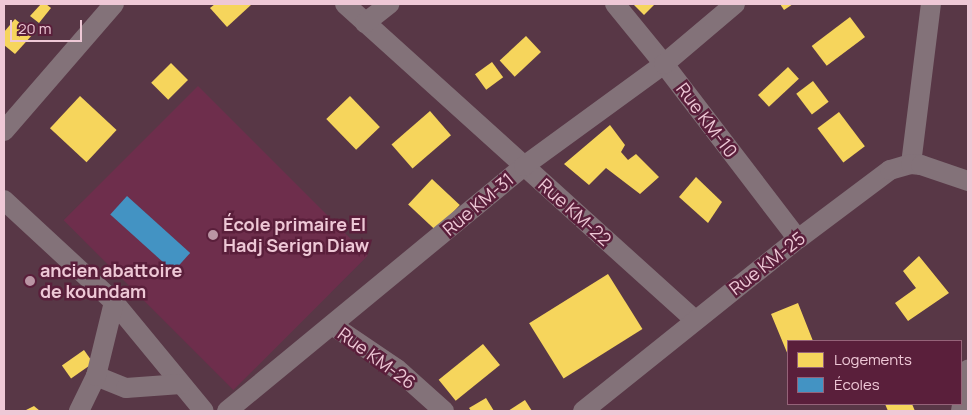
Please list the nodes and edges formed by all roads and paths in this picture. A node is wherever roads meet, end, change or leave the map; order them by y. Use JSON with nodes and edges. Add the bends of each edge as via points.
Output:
{"nodes":[{"id":1,"x":114,"y":4,"type":"edge"},
{"id":2,"x":344,"y":4,"type":"edge"},
{"id":3,"x":389,"y":4,"type":"edge"},
{"id":4,"x":614,"y":4,"type":"edge"},
{"id":5,"x":735,"y":4,"type":"edge"},
{"id":6,"x":931,"y":4,"type":"edge"},
{"id":7,"x":365,"y":23,"type":"junction"},
{"id":8,"x":664,"y":64,"type":"junction"},
{"id":9,"x":4,"y":131,"type":"edge"},
{"id":10,"x":911,"y":164,"type":"junction"},
{"id":11,"x":524,"y":166,"type":"junction"},
{"id":12,"x":968,"y":181,"type":"edge"},
{"id":13,"x":4,"y":200,"type":"edge"},
{"id":14,"x":798,"y":239,"type":"junction"},
{"id":15,"x":114,"y":302,"type":"junction"},
{"id":16,"x":695,"y":320,"type":"junction"},
{"id":17,"x":332,"y":325,"type":"junction"},
{"id":18,"x":968,"y":370,"type":"edge"},
{"id":19,"x":96,"y":376,"type":"junction"},
{"id":20,"x":182,"y":384,"type":"junction"},
{"id":21,"x":79,"y":411,"type":"edge"},
{"id":22,"x":204,"y":411,"type":"edge"},
{"id":23,"x":227,"y":411,"type":"edge"},
{"id":24,"x":444,"y":411,"type":"edge"},
{"id":25,"x":583,"y":411,"type":"edge"},
{"id":26,"x":961,"y":411,"type":"edge"}],
"edges":[{"from":1,"to":9,"type":"street"},
{"from":2,"to":7,"type":"street","name":"Rue KM-22"},
{"from":3,"to":7,"type":"street"},
{"from":4,"to":8,"type":"street","name":"Rue KM-10"},
{"from":5,"to":8,"type":"street","name":"Rue KM-31"},
{"from":6,"to":10,"type":"street"},
{"from":7,"to":11,"type":"street","name":"Rue KM-22"},
{"from":8,"to":11,"type":"street","name":"Rue KM-31"},
{"from":8,"to":14,"type":"street","name":"Rue KM-10"},
{"from":10,"to":12,"type":"street"},
{"from":10,"to":14,"type":"street","name":"Rue KM-25","via":[[890,170]]},
{"from":11,"to":16,"type":"street","name":"Rue KM-22"},
{"from":11,"to":17,"type":"street","name":"Rue KM-31"},
{"from":13,"to":15,"type":"street"},
{"from":14,"to":16,"type":"street","name":"Rue KM-25"},
{"from":15,"to":19,"type":"street"},
{"from":15,"to":20,"type":"street"},
{"from":16,"to":25,"type":"street","name":"Rue KM-25"},
{"from":17,"to":23,"type":"street","name":"Rue KM-31"},
{"from":17,"to":24,"type":"street","name":"Rue KM-26","via":[[397,369]]},
{"from":18,"to":26,"type":"street"},
{"from":19,"to":20,"type":"street","via":[[126,388]]},
{"from":19,"to":21,"type":"street"},
{"from":20,"to":22,"type":"street"}]}
